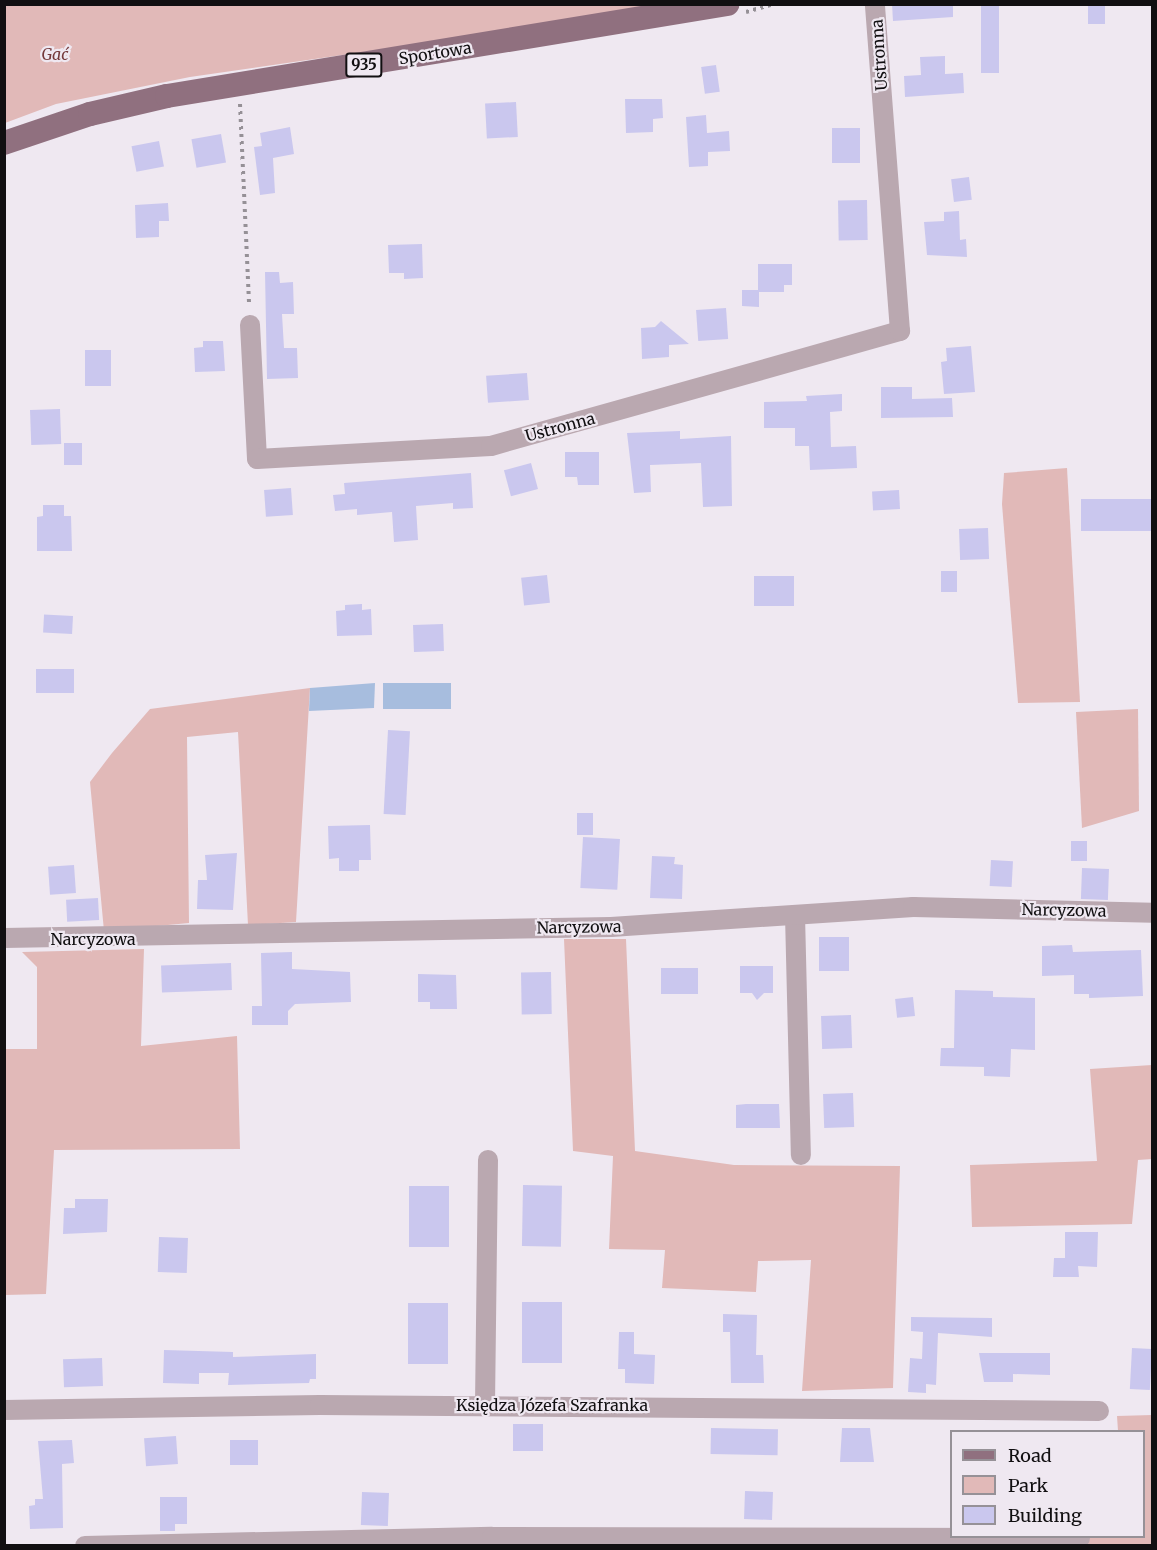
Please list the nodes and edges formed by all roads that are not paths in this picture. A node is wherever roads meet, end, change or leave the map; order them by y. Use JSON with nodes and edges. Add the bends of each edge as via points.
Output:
{"nodes":[{"id":1,"x":728,"y":4,"type":"edge"},
{"id":2,"x":875,"y":4,"type":"edge"},
{"id":3,"x":4,"y":142,"type":"edge"},
{"id":4,"x":250,"y":325,"type":"road end"},
{"id":5,"x":1152,"y":912,"type":"edge"},
{"id":6,"x":795,"y":915,"type":"junction"},
{"id":7,"x":4,"y":938,"type":"edge"},
{"id":8,"x":801,"y":1155,"type":"dead end"},
{"id":9,"x":488,"y":1160,"type":"dead end"},
{"id":10,"x":485,"y":1405,"type":"junction"},
{"id":11,"x":4,"y":1410,"type":"edge"},
{"id":12,"x":1100,"y":1411,"type":"dead end"},
{"id":13,"x":950,"y":1538,"type":"edge"},
{"id":14,"x":85,"y":1545,"type":"edge"}],
"edges":[{"from":1,"to":3,"type":"main road","name":"Sportowa","number":"935","via":[[122,105]]},
{"from":2,"to":4,"type":"street","name":"Ustronna","via":[[900,331],[491,446],[257,459]]},
{"from":5,"to":6,"type":"street","name":"Narcyzowa","via":[[913,907]]},
{"from":6,"to":7,"type":"street","name":"Narcyzowa","via":[[602,927]]},
{"from":6,"to":8,"type":"street"},
{"from":9,"to":10,"type":"street"},
{"from":10,"to":11,"type":"street","name":"Księdza Józefa Szafranka"},
{"from":10,"to":12,"type":"street","name":"Księdza Józefa Szafranka"},
{"from":13,"to":14,"type":"street","via":[[492,1537]]}]}
